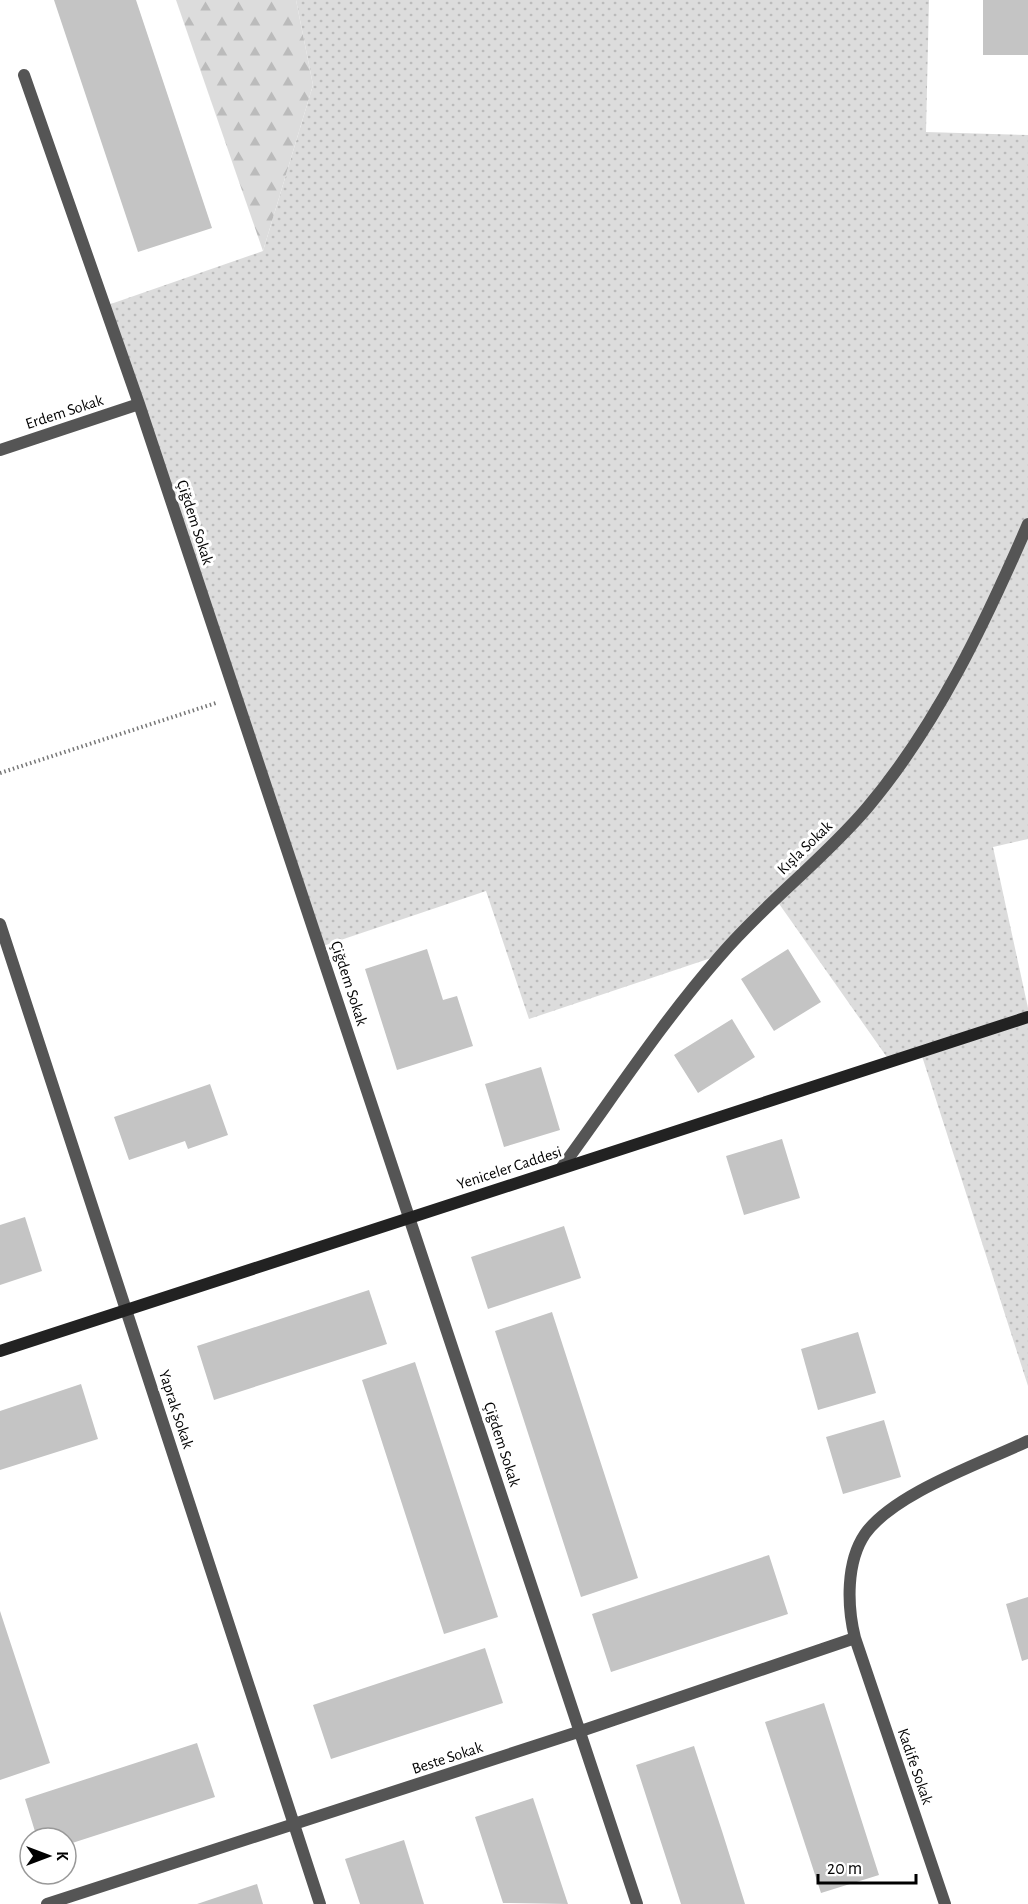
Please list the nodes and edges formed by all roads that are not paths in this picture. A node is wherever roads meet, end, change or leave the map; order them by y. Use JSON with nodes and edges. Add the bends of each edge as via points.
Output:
{"nodes":[{"id":1,"x":24,"y":75,"type":"dead end"},
{"id":2,"x":139,"y":404,"type":"junction"},
{"id":3,"x":0,"y":450,"type":"edge"},
{"id":4,"x":1028,"y":524,"type":"edge"},
{"id":5,"x":0,"y":924,"type":"edge"},
{"id":6,"x":1028,"y":1017,"type":"edge"},
{"id":7,"x":562,"y":1167,"type":"junction"},
{"id":8,"x":411,"y":1217,"type":"junction"},
{"id":9,"x":128,"y":1310,"type":"junction"},
{"id":10,"x":0,"y":1351,"type":"edge"},
{"id":11,"x":1028,"y":1441,"type":"edge"},
{"id":12,"x":855,"y":1638,"type":"junction"},
{"id":13,"x":581,"y":1731,"type":"junction"},
{"id":14,"x":294,"y":1824,"type":"junction"},
{"id":15,"x":47,"y":1904,"type":"edge"},
{"id":16,"x":320,"y":1904,"type":"edge"},
{"id":17,"x":637,"y":1904,"type":"edge"},
{"id":18,"x":945,"y":1904,"type":"edge"}],
"edges":[{"from":1,"to":2,"type":"street","name":"Çiğdem Sokak"},
{"from":2,"to":3,"type":"street","name":"Erdem Sokak"},
{"from":2,"to":8,"type":"street","name":"Çiğdem Sokak"},
{"from":4,"to":7,"type":"street","name":"Kışla Sokak","via":[[975,640],[941,701],[898,765],[867,807],[720,955],[670,1016]]},
{"from":5,"to":9,"type":"street","name":"Yaprak Sokak"},
{"from":6,"to":7,"type":"street","name":"Yeniceler Caddesi"},
{"from":7,"to":8,"type":"street","name":"Yeniceler Caddesi"},
{"from":8,"to":9,"type":"street","name":"Yeniceler Caddesi"},
{"from":8,"to":13,"type":"street","name":"Çiğdem Sokak"},
{"from":9,"to":10,"type":"street","name":"Yeniceler Caddesi"},
{"from":9,"to":14,"type":"street","name":"Yaprak Sokak"},
{"from":11,"to":12,"type":"street","name":"Kadife Sokak","via":[[916,1494],[875,1522],[858,1547],[851,1578]]},
{"from":12,"to":13,"type":"street","name":"Beste Sokak"},
{"from":12,"to":18,"type":"street","name":"Kadife Sokak"},
{"from":13,"to":14,"type":"street","name":"Beste Sokak"},
{"from":13,"to":17,"type":"street","name":"Çiğdem Sokak"},
{"from":14,"to":15,"type":"street","name":"Beste Sokak"},
{"from":14,"to":16,"type":"street","name":"Yaprak Sokak"}]}
